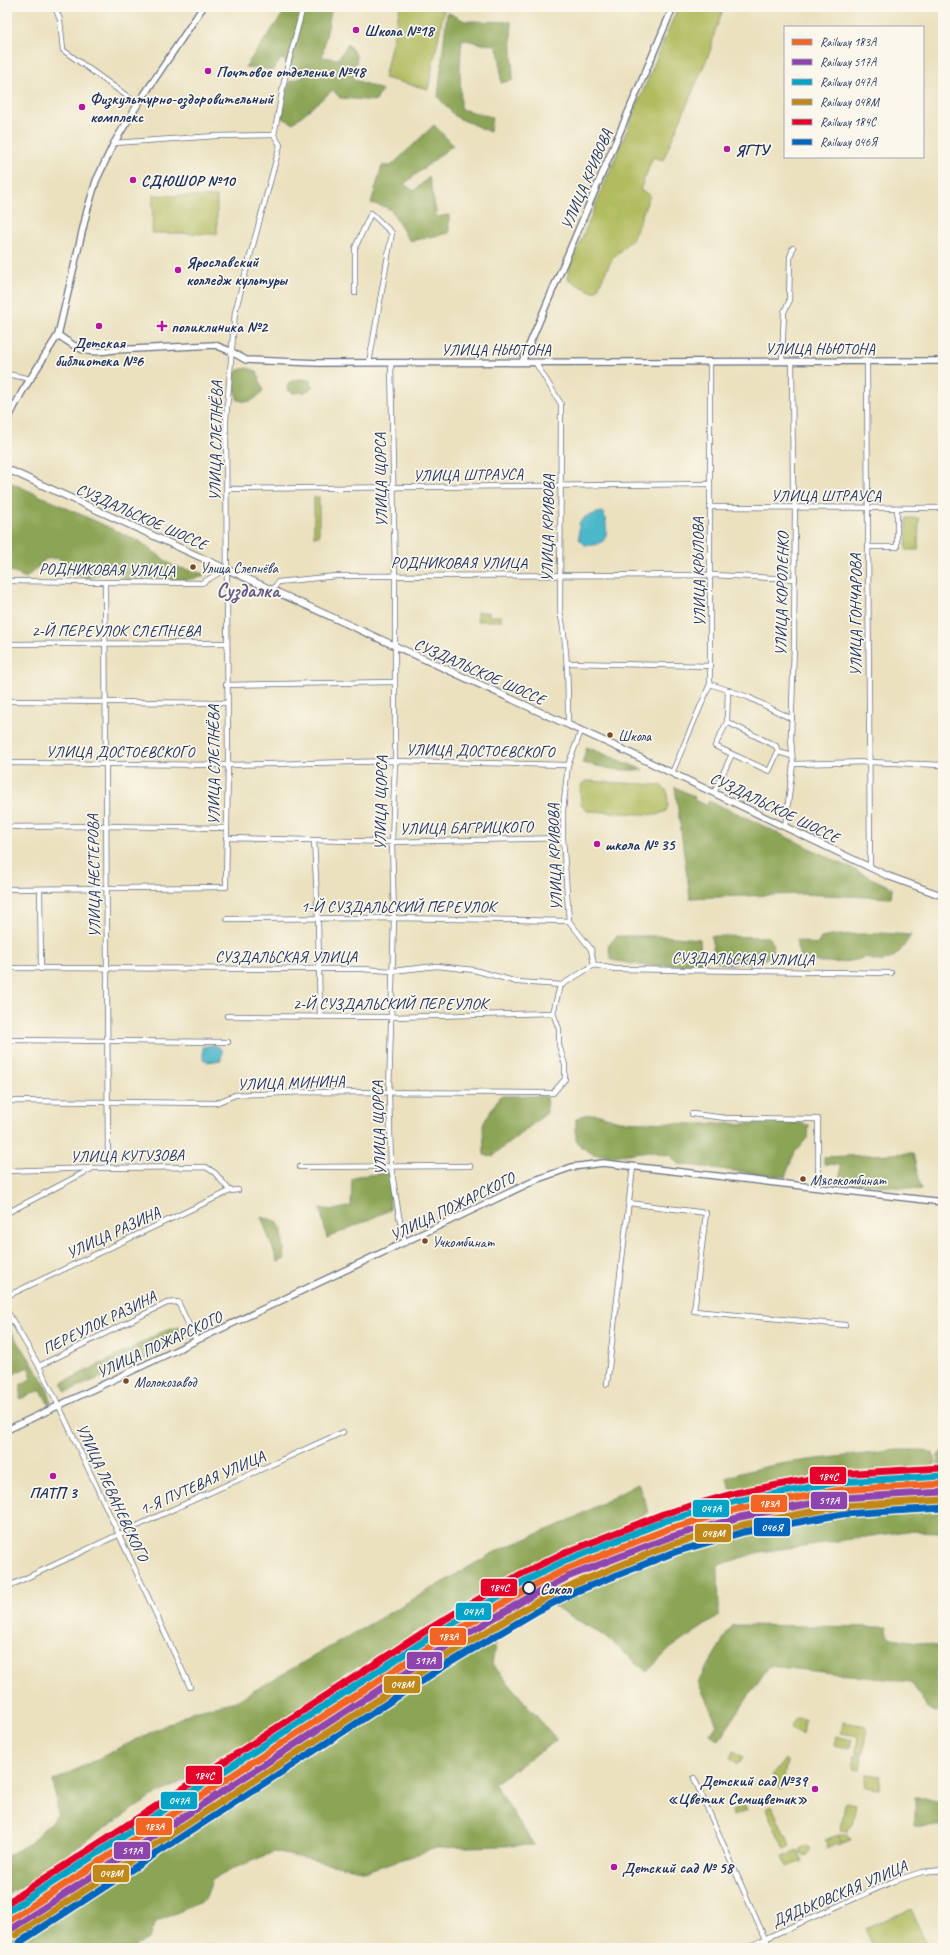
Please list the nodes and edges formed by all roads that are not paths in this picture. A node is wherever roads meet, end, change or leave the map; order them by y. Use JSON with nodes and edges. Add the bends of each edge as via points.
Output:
{"nodes":[{"id":1,"x":55,"y":7,"type":"edge"},
{"id":2,"x":203,"y":7,"type":"edge"},
{"id":3,"x":303,"y":7,"type":"edge"},
{"id":4,"x":673,"y":7,"type":"edge"},
{"id":5,"x":138,"y":104,"type":"junction"},
{"id":6,"x":274,"y":135,"type":"junction"},
{"id":7,"x":114,"y":143,"type":"junction"},
{"id":8,"x":793,"y":248,"type":"dead end"},
{"id":9,"x":355,"y":293,"type":"dead end"},
{"id":10,"x":58,"y":335,"type":"junction"},
{"id":11,"x":230,"y":351,"type":"junction"},
{"id":12,"x":782,"y":361,"type":"junction"},
{"id":13,"x":792,"y":361,"type":"junction"},
{"id":14,"x":867,"y":361,"type":"junction"},
{"id":15,"x":943,"y":361,"type":"edge"},
{"id":16,"x":522,"y":362,"type":"junction"},
{"id":17,"x":535,"y":362,"type":"junction"},
{"id":18,"x":710,"y":362,"type":"junction"},
{"id":19,"x":369,"y":363,"type":"junction"},
{"id":20,"x":391,"y":363,"type":"junction"},
{"id":21,"x":7,"y":374,"type":"edge"},
{"id":22,"x":30,"y":379,"type":"junction"},
{"id":23,"x":7,"y":421,"type":"edge"},
{"id":24,"x":7,"y":469,"type":"edge"},
{"id":25,"x":710,"y":484,"type":"junction"},
{"id":26,"x":561,"y":485,"type":"junction"},
{"id":27,"x":394,"y":488,"type":"junction"},
{"id":28,"x":228,"y":489,"type":"junction"},
{"id":29,"x":710,"y":507,"type":"junction"},
{"id":30,"x":795,"y":508,"type":"junction"},
{"id":31,"x":868,"y":508,"type":"junction"},
{"id":32,"x":898,"y":508,"type":"junction"},
{"id":33,"x":943,"y":508,"type":"edge"},
{"id":34,"x":868,"y":547,"type":"junction"},
{"id":35,"x":227,"y":568,"type":"junction"},
{"id":36,"x":559,"y":574,"type":"junction"},
{"id":37,"x":712,"y":575,"type":"junction"},
{"id":38,"x":395,"y":576,"type":"junction"},
{"id":39,"x":795,"y":579,"type":"junction"},
{"id":40,"x":7,"y":581,"type":"edge"},
{"id":41,"x":105,"y":583,"type":"junction"},
{"id":42,"x":273,"y":590,"type":"junction"},
{"id":43,"x":105,"y":643,"type":"junction"},
{"id":44,"x":226,"y":643,"type":"junction"},
{"id":45,"x":7,"y":644,"type":"edge"},
{"id":46,"x":395,"y":646,"type":"junction"},
{"id":47,"x":567,"y":663,"type":"junction"},
{"id":48,"x":711,"y":666,"type":"junction"},
{"id":49,"x":394,"y":682,"type":"junction"},
{"id":50,"x":710,"y":684,"type":"junction"},
{"id":51,"x":226,"y":685,"type":"junction"},
{"id":52,"x":728,"y":690,"type":"junction"},
{"id":53,"x":7,"y":701,"type":"edge"},
{"id":54,"x":105,"y":702,"type":"junction"},
{"id":55,"x":227,"y":703,"type":"junction"},
{"id":56,"x":792,"y":719,"type":"junction"},
{"id":57,"x":727,"y":722,"type":"junction"},
{"id":58,"x":568,"y":725,"type":"junction"},
{"id":59,"x":581,"y":731,"type":"junction"},
{"id":60,"x":778,"y":752,"type":"junction"},
{"id":61,"x":732,"y":754,"type":"junction"},
{"id":62,"x":792,"y":756,"type":"junction"},
{"id":63,"x":394,"y":762,"type":"junction"},
{"id":64,"x":870,"y":762,"type":"junction"},
{"id":65,"x":7,"y":763,"type":"edge"},
{"id":66,"x":105,"y":763,"type":"junction"},
{"id":67,"x":792,"y":764,"type":"junction"},
{"id":68,"x":228,"y":765,"type":"junction"},
{"id":69,"x":568,"y":765,"type":"junction"},
{"id":70,"x":943,"y":765,"type":"edge"},
{"id":71,"x":672,"y":773,"type":"junction"},
{"id":72,"x":714,"y":793,"type":"junction"},
{"id":73,"x":106,"y":826,"type":"junction"},
{"id":74,"x":7,"y":827,"type":"edge"},
{"id":75,"x":786,"y":827,"type":"junction"},
{"id":76,"x":226,"y":828,"type":"junction"},
{"id":77,"x":226,"y":838,"type":"junction"},
{"id":78,"x":563,"y":838,"type":"junction"},
{"id":79,"x":314,"y":840,"type":"junction"},
{"id":80,"x":392,"y":842,"type":"junction"},
{"id":81,"x":870,"y":868,"type":"junction"},
{"id":82,"x":106,"y":888,"type":"junction"},
{"id":83,"x":7,"y":889,"type":"edge"},
{"id":84,"x":40,"y":889,"type":"junction"},
{"id":85,"x":943,"y":896,"type":"edge"},
{"id":86,"x":394,"y":918,"type":"junction"},
{"id":87,"x":227,"y":919,"type":"dead end"},
{"id":88,"x":318,"y":919,"type":"junction"},
{"id":89,"x":569,"y":920,"type":"junction"},
{"id":90,"x":594,"y":965,"type":"junction"},
{"id":91,"x":7,"y":968,"type":"edge"},
{"id":92,"x":41,"y":969,"type":"junction"},
{"id":93,"x":108,"y":969,"type":"junction"},
{"id":94,"x":319,"y":969,"type":"junction"},
{"id":95,"x":392,"y":971,"type":"junction"},
{"id":96,"x":891,"y":974,"type":"dead end"},
{"id":97,"x":562,"y":985,"type":"junction"},
{"id":98,"x":553,"y":1014,"type":"junction"},
{"id":99,"x":227,"y":1016,"type":"dead end"},
{"id":100,"x":320,"y":1017,"type":"junction"},
{"id":101,"x":390,"y":1017,"type":"junction"},
{"id":102,"x":7,"y":1040,"type":"edge"},
{"id":103,"x":108,"y":1041,"type":"junction"},
{"id":104,"x":228,"y":1042,"type":"dead end"},
{"id":105,"x":389,"y":1093,"type":"junction"},
{"id":106,"x":7,"y":1102,"type":"edge"},
{"id":107,"x":108,"y":1102,"type":"junction"},
{"id":108,"x":692,"y":1114,"type":"dead end"},
{"id":109,"x":470,"y":1166,"type":"dead end"},
{"id":110,"x":391,"y":1167,"type":"junction"},
{"id":111,"x":634,"y":1167,"type":"junction"},
{"id":112,"x":92,"y":1168,"type":"junction"},
{"id":113,"x":108,"y":1168,"type":"junction"},
{"id":114,"x":300,"y":1168,"type":"dead end"},
{"id":115,"x":7,"y":1171,"type":"edge"},
{"id":116,"x":818,"y":1187,"type":"junction"},
{"id":117,"x":238,"y":1190,"type":"dead end"},
{"id":118,"x":230,"y":1191,"type":"junction"},
{"id":119,"x":943,"y":1202,"type":"edge"},
{"id":120,"x":629,"y":1203,"type":"junction"},
{"id":121,"x":7,"y":1213,"type":"edge"},
{"id":122,"x":405,"y":1243,"type":"junction"},
{"id":123,"x":7,"y":1296,"type":"edge"},
{"id":124,"x":7,"y":1310,"type":"edge"},
{"id":125,"x":845,"y":1325,"type":"dead end"},
{"id":126,"x":196,"y":1340,"type":"junction"},
{"id":127,"x":38,"y":1366,"type":"junction"},
{"id":128,"x":607,"y":1384,"type":"dead end"},
{"id":129,"x":58,"y":1406,"type":"junction"},
{"id":130,"x":7,"y":1430,"type":"edge"},
{"id":131,"x":343,"y":1432,"type":"dead end"},
{"id":132,"x":118,"y":1535,"type":"junction"},
{"id":133,"x":7,"y":1587,"type":"edge"},
{"id":134,"x":190,"y":1687,"type":"dead end"},
{"id":135,"x":694,"y":1778,"type":"dead end"},
{"id":136,"x":943,"y":1870,"type":"edge"},
{"id":137,"x":764,"y":1939,"type":"junction"},
{"id":138,"x":748,"y":1948,"type":"edge"},
{"id":139,"x":769,"y":1948,"type":"edge"}],
"edges":[{"from":1,"to":5,"type":"street","via":[[60,20],[63,50]]},
{"from":2,"to":5,"type":"street"},
{"from":3,"to":6,"type":"street","name":"УЛИЦА СЛЕПНЁВА","via":[[286,72]]},
{"from":4,"to":16,"type":"street","name":"УЛИЦА КРИВОВА"},
{"from":5,"to":7,"type":"street"},
{"from":6,"to":7,"type":"street"},
{"from":6,"to":11,"type":"street","name":"УЛИЦА СЛЕПНЁВА","via":[[280,145],[235,312]]},
{"from":7,"to":10,"type":"street","via":[[96,181],[87,211]]},
{"from":8,"to":12,"type":"street","via":[[790,257],[789,302],[784,312]]},
{"from":9,"to":19,"type":"street","via":[[355,248],[371,213],[392,233]]},
{"from":10,"to":11,"type":"street","name":"УЛИЦА НЬЮТОНА","via":[[82,351],[98,353],[215,345]]},
{"from":10,"to":22,"type":"street"},
{"from":11,"to":19,"type":"street","name":"УЛИЦА НЬЮТОНА","via":[[246,360]]},
{"from":11,"to":28,"type":"street","name":"УЛИЦА СЛЕПНЁВА","via":[[226,420]]},
{"from":12,"to":13,"type":"street","name":"УЛИЦА НЬЮТОНА"},
{"from":12,"to":18,"type":"street","name":"УЛИЦА НЬЮТОНА"},
{"from":13,"to":14,"type":"street","name":"УЛИЦА НЬЮТОНА"},
{"from":13,"to":30,"type":"street","name":"УЛИЦА КОРОЛЕНКО"},
{"from":14,"to":15,"type":"street","name":"УЛИЦА НЬЮТОНА"},
{"from":14,"to":31,"type":"street","name":"УЛИЦА ГОНЧАРОВА"},
{"from":16,"to":17,"type":"street","name":"УЛИЦА НЬЮТОНА"},
{"from":16,"to":20,"type":"street","name":"УЛИЦА НЬЮТОНА"},
{"from":17,"to":18,"type":"street","name":"УЛИЦА НЬЮТОНА"},
{"from":17,"to":26,"type":"street","name":"УЛИЦА КРИВОВА","via":[[562,404]]},
{"from":18,"to":25,"type":"street","name":"УЛИЦА КРЫЛОВА"},
{"from":19,"to":20,"type":"street","name":"УЛИЦА НЬЮТОНА"},
{"from":20,"to":27,"type":"street","name":"УЛИЦА ЩОРСА"},
{"from":21,"to":22,"type":"street"},
{"from":22,"to":23,"type":"street"},
{"from":24,"to":35,"type":"main road","name":"СУЗДАЛЬСКОЕ ШОССЕ"},
{"from":25,"to":26,"type":"street","name":"УЛИЦА ШТРАУСА"},
{"from":25,"to":29,"type":"street","name":"УЛИЦА КРЫЛОВА"},
{"from":26,"to":27,"type":"street","name":"УЛИЦА ШТРАУСА"},
{"from":26,"to":36,"type":"street","name":"УЛИЦА КРИВОВА"},
{"from":27,"to":28,"type":"street","name":"УЛИЦА ШТРАУСА"},
{"from":27,"to":38,"type":"street","name":"УЛИЦА ЩОРСА"},
{"from":28,"to":35,"type":"street","name":"УЛИЦА СЛЕПНЁВА"},
{"from":29,"to":30,"type":"street","name":"УЛИЦА ШТРАУСА"},
{"from":29,"to":37,"type":"street","name":"УЛИЦА КРЫЛОВА"},
{"from":30,"to":31,"type":"street","name":"УЛИЦА ШТРАУСА"},
{"from":30,"to":39,"type":"street","name":"УЛИЦА КОРОЛЕНКО"},
{"from":31,"to":32,"type":"street","name":"УЛИЦА ШТРАУСА"},
{"from":31,"to":34,"type":"street","name":"УЛИЦА ГОНЧАРОВА"},
{"from":32,"to":33,"type":"street","name":"УЛИЦА ШТРАУСА"},
{"from":32,"to":34,"type":"street","via":[[897,547]]},
{"from":34,"to":64,"type":"street","name":"УЛИЦА ГОНЧАРОВА"},
{"from":35,"to":41,"type":"street","name":"РОДНИКОВАЯ УЛИЦА","via":[[202,583]]},
{"from":35,"to":42,"type":"main road","name":"СУЗДАЛЬСКОЕ ШОССЕ"},
{"from":35,"to":44,"type":"street","name":"УЛИЦА СЛЕПНЁВА"},
{"from":36,"to":37,"type":"street","name":"РОДНИКОВАЯ УЛИЦА"},
{"from":36,"to":38,"type":"street","name":"РОДНИКОВАЯ УЛИЦА"},
{"from":36,"to":47,"type":"street","name":"УЛИЦА КРИВОВА","via":[[560,611]]},
{"from":37,"to":39,"type":"street","name":"РОДНИКОВАЯ УЛИЦА"},
{"from":37,"to":48,"type":"street","name":"УЛИЦА КРЫЛОВА"},
{"from":38,"to":42,"type":"street","name":"РОДНИКОВАЯ УЛИЦА","via":[[336,576],[278,582]]},
{"from":38,"to":46,"type":"street","name":"УЛИЦА ЩОРСА"},
{"from":39,"to":56,"type":"street","name":"УЛИЦА КОРОЛЕНКО"},
{"from":40,"to":41,"type":"street","name":"РОДНИКОВАЯ УЛИЦА"},
{"from":41,"to":43,"type":"street","name":"УЛИЦА НЕСТЕРОВА"},
{"from":42,"to":46,"type":"main road","name":"СУЗДАЛЬСКОЕ ШОССЕ"},
{"from":43,"to":44,"type":"street","name":"2-Й ПЕРЕУЛОК СЛЕПНЕВА"},
{"from":43,"to":45,"type":"street","name":"2-Й ПЕРЕУЛОК СЛЕПНЕВА"},
{"from":43,"to":54,"type":"street","name":"УЛИЦА НЕСТЕРОВА"},
{"from":44,"to":51,"type":"street","name":"УЛИЦА СЛЕПНЁВА"},
{"from":46,"to":49,"type":"street","name":"УЛИЦА ЩОРСА"},
{"from":46,"to":58,"type":"main road","name":"СУЗДАЛЬСКОЕ ШОССЕ"},
{"from":47,"to":48,"type":"street"},
{"from":47,"to":58,"type":"street","name":"УЛИЦА КРИВОВА"},
{"from":48,"to":50,"type":"street","name":"УЛИЦА КРЫЛОВА"},
{"from":49,"to":51,"type":"street"},
{"from":49,"to":63,"type":"street","name":"УЛИЦА ЩОРСА"},
{"from":50,"to":52,"type":"street"},
{"from":50,"to":71,"type":"street","name":"УЛИЦА КРЫЛОВА"},
{"from":51,"to":55,"type":"street","name":"УЛИЦА СЛЕПНЁВА"},
{"from":52,"to":56,"type":"street"},
{"from":52,"to":57,"type":"street"},
{"from":53,"to":54,"type":"street"},
{"from":54,"to":55,"type":"street"},
{"from":54,"to":66,"type":"street","name":"УЛИЦА НЕСТЕРОВА"},
{"from":55,"to":68,"type":"street","name":"УЛИЦА СЛЕПНЁВА"},
{"from":56,"to":62,"type":"street","name":"УЛИЦА КОРОЛЕНКО"},
{"from":57,"to":60,"type":"street","via":[[776,746]]},
{"from":57,"to":61,"type":"street","via":[[715,746]]},
{"from":58,"to":59,"type":"main road","name":"СУЗДАЛЬСКОЕ ШОССЕ"},
{"from":59,"to":69,"type":"street","name":"УЛИЦА КРИВОВА"},
{"from":59,"to":71,"type":"main road","name":"СУЗДАЛЬСКОЕ ШОССЕ"},
{"from":60,"to":61,"type":"street","via":[[769,771]]},
{"from":60,"to":62,"type":"street"},
{"from":61,"to":72,"type":"street"},
{"from":62,"to":67,"type":"street","name":"УЛИЦА КОРОЛЕНКО"},
{"from":63,"to":68,"type":"street","name":"УЛИЦА ДОСТОЕВСКОГО"},
{"from":63,"to":69,"type":"street","name":"УЛИЦА ДОСТОЕВСКОГО"},
{"from":63,"to":80,"type":"street","name":"УЛИЦА ЩОРСА"},
{"from":64,"to":67,"type":"street"},
{"from":64,"to":70,"type":"street"},
{"from":64,"to":81,"type":"street","name":"УЛИЦА ГОНЧАРОВА"},
{"from":65,"to":66,"type":"street","name":"УЛИЦА ДОСТОЕВСКОГО"},
{"from":66,"to":68,"type":"street","name":"УЛИЦА ДОСТОЕВСКОГО"},
{"from":66,"to":73,"type":"street","name":"УЛИЦА НЕСТЕРОВА"},
{"from":67,"to":75,"type":"street","name":"УЛИЦА КОРОЛЕНКО"},
{"from":68,"to":76,"type":"street","name":"УЛИЦА СЛЕПНЁВА"},
{"from":69,"to":78,"type":"street","name":"УЛИЦА КРИВОВА"},
{"from":71,"to":72,"type":"main road","name":"СУЗДАЛЬСКОЕ ШОССЕ"},
{"from":72,"to":75,"type":"main road","name":"СУЗДАЛЬСКОЕ ШОССЕ"},
{"from":73,"to":74,"type":"street"},
{"from":73,"to":76,"type":"street"},
{"from":73,"to":82,"type":"street","name":"УЛИЦА НЕСТЕРОВА"},
{"from":75,"to":81,"type":"main road","name":"СУЗДАЛЬСКОЕ ШОССЕ"},
{"from":76,"to":77,"type":"street","name":"УЛИЦА СЛЕПНЁВА"},
{"from":77,"to":79,"type":"street","name":"УЛИЦА БАГРИЦКОГО"},
{"from":77,"to":82,"type":"street","name":"УЛИЦА СЛЕПНЁВА","via":[[226,887]]},
{"from":78,"to":80,"type":"street","name":"УЛИЦА БАГРИЦКОГО"},
{"from":78,"to":89,"type":"street","name":"УЛИЦА КРИВОВА"},
{"from":79,"to":80,"type":"street","name":"УЛИЦА БАГРИЦКОГО"},
{"from":79,"to":88,"type":"street"},
{"from":80,"to":86,"type":"street","name":"УЛИЦА ЩОРСА"},
{"from":81,"to":85,"type":"main road","name":"СУЗДАЛЬСКОЕ ШОССЕ"},
{"from":82,"to":84,"type":"street"},
{"from":82,"to":93,"type":"street","name":"УЛИЦА НЕСТЕРОВА"},
{"from":83,"to":84,"type":"street"},
{"from":84,"to":92,"type":"street"},
{"from":86,"to":88,"type":"street","name":"1-Й СУЗДАЛЬСКИЙ ПЕРЕУЛОК"},
{"from":86,"to":89,"type":"street","name":"1-Й СУЗДАЛЬСКИЙ ПЕРЕУЛОК"},
{"from":86,"to":95,"type":"street","name":"УЛИЦА ЩОРСА"},
{"from":87,"to":88,"type":"street","name":"1-Й СУЗДАЛЬСКИЙ ПЕРЕУЛОК"},
{"from":88,"to":94,"type":"street"},
{"from":89,"to":90,"type":"street","name":"УЛИЦА КРИВОВА","via":[[591,948]]},
{"from":90,"to":96,"type":"street","name":"СУЗДАЛЬСКАЯ УЛИЦА","via":[[615,969]]},
{"from":90,"to":97,"type":"street"},
{"from":91,"to":92,"type":"street","name":"СУЗДАЛЬСКАЯ УЛИЦА"},
{"from":92,"to":93,"type":"street","name":"СУЗДАЛЬСКАЯ УЛИЦА"},
{"from":93,"to":94,"type":"street","name":"СУЗДАЛЬСКАЯ УЛИЦА"},
{"from":93,"to":103,"type":"street","name":"УЛИЦА НЕСТЕРОВА"},
{"from":94,"to":95,"type":"street","name":"СУЗДАЛЬСКАЯ УЛИЦА","via":[[362,968]]},
{"from":94,"to":100,"type":"street"},
{"from":95,"to":97,"type":"street","name":"СУЗДАЛЬСКАЯ УЛИЦА","via":[[436,966],[474,970],[517,982]]},
{"from":95,"to":101,"type":"street","name":"УЛИЦА ЩОРСА"},
{"from":97,"to":98,"type":"street"},
{"from":98,"to":101,"type":"street","name":"2-Й СУЗДАЛЬСКИЙ ПЕРЕУЛОК"},
{"from":98,"to":105,"type":"street","name":"УЛИЦА МИНИНА","via":[[559,1029],[559,1045],[565,1065],[565,1079],[553,1092]]},
{"from":99,"to":100,"type":"street","name":"2-Й СУЗДАЛЬСКИЙ ПЕРЕУЛОК"},
{"from":100,"to":101,"type":"street","name":"2-Й СУЗДАЛЬСКИЙ ПЕРЕУЛОК"},
{"from":101,"to":105,"type":"street","name":"УЛИЦА ЩОРСА"},
{"from":102,"to":103,"type":"street"},
{"from":103,"to":104,"type":"street"},
{"from":103,"to":107,"type":"street","name":"УЛИЦА НЕСТЕРОВА"},
{"from":105,"to":107,"type":"street","name":"УЛИЦА МИНИНА","via":[[304,1092],[236,1095],[216,1102]]},
{"from":105,"to":110,"type":"street","name":"УЛИЦА ЩОРСА"},
{"from":106,"to":107,"type":"street","name":"УЛИЦА МИНИНА"},
{"from":107,"to":113,"type":"street","name":"УЛИЦА НЕСТЕРОВА"},
{"from":108,"to":116,"type":"street","via":[[726,1118],[818,1119]]},
{"from":109,"to":110,"type":"street"},
{"from":110,"to":114,"type":"street"},
{"from":110,"to":122,"type":"street","name":"УЛИЦА ЩОРСА"},
{"from":111,"to":116,"type":"street","name":"УЛИЦА ПОЖАРСКОГО"},
{"from":111,"to":120,"type":"street"},
{"from":111,"to":122,"type":"street","name":"УЛИЦА ПОЖАРСКОГО","via":[[603,1163],[572,1167],[538,1179]]},
{"from":112,"to":113,"type":"street","name":"УЛИЦА КУТУЗОВА"},
{"from":112,"to":115,"type":"street","name":"УЛИЦА КУТУЗОВА"},
{"from":112,"to":121,"type":"street"},
{"from":113,"to":118,"type":"street","name":"УЛИЦА КУТУЗОВА","via":[[206,1167],[215,1173]]},
{"from":116,"to":119,"type":"street","name":"УЛИЦА ПОЖАРСКОГО"},
{"from":117,"to":118,"type":"street"},
{"from":118,"to":123,"type":"street","name":"УЛИЦА РАЗИНА"},
{"from":120,"to":125,"type":"street","via":[[706,1213],[694,1311]]},
{"from":120,"to":128,"type":"street"},
{"from":122,"to":126,"type":"street","name":"УЛИЦА ПОЖАРСКОГО"},
{"from":124,"to":127,"type":"street","name":"УЛИЦА ЛЕВАНЕВСКОГО"},
{"from":126,"to":127,"type":"street","name":"ПЕРЕУЛОК РАЗИНА","via":[[178,1302],[167,1303]]},
{"from":126,"to":129,"type":"street","name":"УЛИЦА ПОЖАРСКОГО"},
{"from":127,"to":129,"type":"street","name":"УЛИЦА ЛЕВАНЕВСКОГО"},
{"from":129,"to":130,"type":"street","name":"УЛИЦА ПОЖАРСКОГО"},
{"from":129,"to":132,"type":"street","name":"УЛИЦА ЛЕВАНЕВСКОГО"},
{"from":131,"to":132,"type":"street","name":"1-Я ПУТЕВАЯ УЛИЦА"},
{"from":132,"to":133,"type":"street","name":"1-Я ПУТЕВАЯ УЛИЦА"},
{"from":132,"to":134,"type":"street","name":"УЛИЦА ЛЕВАНЕВСКОГО"},
{"from":135,"to":137,"type":"street"},
{"from":136,"to":137,"type":"street","name":"ДЯДЬКОВСКАЯ УЛИЦА","via":[[922,1872],[894,1881]]},
{"from":137,"to":138,"type":"street","name":"ДЯДЬКОВСКАЯ УЛИЦА"},
{"from":137,"to":139,"type":"street"}]}
